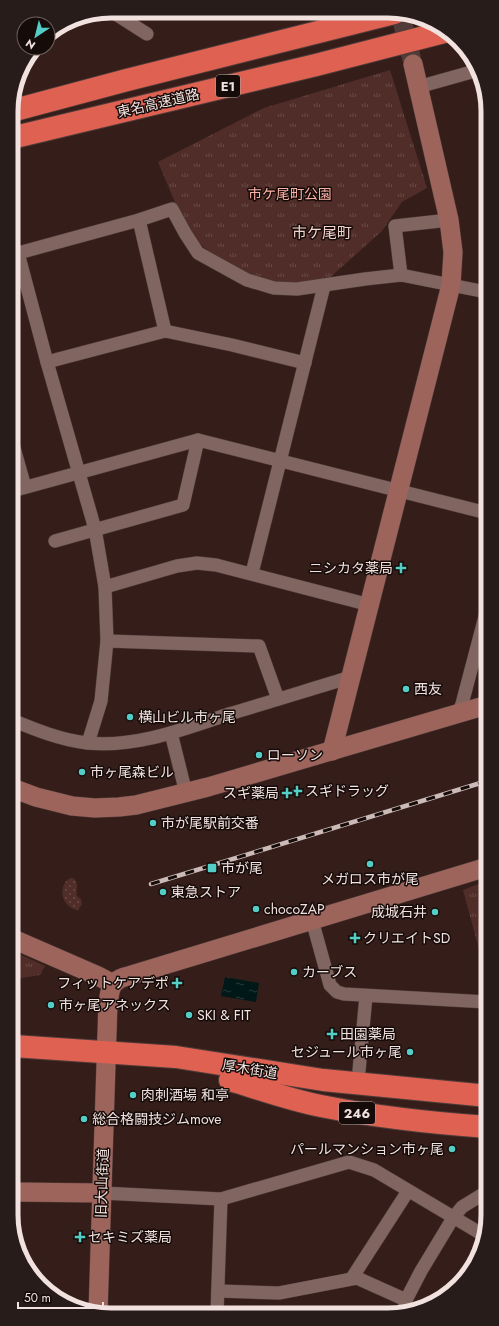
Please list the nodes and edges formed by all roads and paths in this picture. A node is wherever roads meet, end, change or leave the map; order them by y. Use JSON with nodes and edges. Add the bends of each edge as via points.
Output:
{"nodes":[{"id":1,"x":122,"y":18,"type":"edge"},
{"id":2,"x":374,"y":18,"type":"edge"},
{"id":3,"x":440,"y":33,"type":"edge"},
{"id":4,"x":147,"y":34,"type":"dead end"},
{"id":5,"x":450,"y":42,"type":"edge"},
{"id":6,"x":413,"y":64,"type":"tunnel mouth"},
{"id":7,"x":316,"y":65,"type":"junction"},
{"id":8,"x":473,"y":72,"type":"edge"},
{"id":9,"x":418,"y":87,"type":"junction"},
{"id":10,"x":18,"y":109,"type":"edge"},
{"id":11,"x":18,"y":136,"type":"edge"},
{"id":12,"x":139,"y":220,"type":"junction"},
{"id":13,"x":449,"y":220,"type":"junction"},
{"id":14,"x":18,"y":253,"type":"edge"},
{"id":15,"x":18,"y":264,"type":"edge"},
{"id":16,"x":401,"y":275,"type":"junction"},
{"id":17,"x":451,"y":285,"type":"junction"},
{"id":18,"x":324,"y":286,"type":"junction"},
{"id":19,"x":481,"y":291,"type":"edge"},
{"id":20,"x":165,"y":331,"type":"junction"},
{"id":21,"x":47,"y":362,"type":"junction"},
{"id":22,"x":305,"y":363,"type":"junction"},
{"id":23,"x":198,"y":440,"type":"junction"},
{"id":24,"x":280,"y":461,"type":"junction"},
{"id":25,"x":79,"y":472,"type":"junction"},
{"id":26,"x":18,"y":489,"type":"edge"},
{"id":27,"x":399,"y":491,"type":"junction"},
{"id":28,"x":481,"y":512,"type":"edge"},
{"id":29,"x":95,"y":529,"type":"junction"},
{"id":30,"x":55,"y":541,"type":"dead end"},
{"id":31,"x":252,"y":573,"type":"junction"},
{"id":32,"x":105,"y":587,"type":"junction"},
{"id":33,"x":370,"y":604,"type":"junction"},
{"id":34,"x":481,"y":631,"type":"edge"},
{"id":35,"x":107,"y":641,"type":"junction"},
{"id":36,"x":351,"y":677,"type":"junction"},
{"id":37,"x":278,"y":699,"type":"junction"},
{"id":38,"x":481,"y":707,"type":"edge"},
{"id":39,"x":458,"y":714,"type":"junction"},
{"id":40,"x":18,"y":722,"type":"edge"},
{"id":41,"x":171,"y":733,"type":"junction"},
{"id":42,"x":88,"y":743,"type":"junction"},
{"id":43,"x":332,"y":751,"type":"junction"},
{"id":44,"x":18,"y":790,"type":"edge"},
{"id":45,"x":186,"y":793,"type":"junction"},
{"id":46,"x":481,"y":869,"type":"edge"},
{"id":47,"x":312,"y":920,"type":"junction"},
{"id":48,"x":18,"y":942,"type":"edge"},
{"id":49,"x":113,"y":984,"type":"junction"},
{"id":50,"x":366,"y":996,"type":"junction"},
{"id":51,"x":481,"y":1002,"type":"edge"},
{"id":52,"x":18,"y":1047,"type":"edge"},
{"id":53,"x":106,"y":1060,"type":"junction"},
{"id":54,"x":18,"y":1061,"type":"edge"},
{"id":55,"x":247,"y":1068,"type":"junction"},
{"id":56,"x":359,"y":1071,"type":"junction"},
{"id":57,"x":230,"y":1080,"type":"junction"},
{"id":58,"x":481,"y":1081,"type":"edge"},
{"id":59,"x":481,"y":1095,"type":"edge"},
{"id":60,"x":481,"y":1110,"type":"edge"},
{"id":61,"x":481,"y":1126,"type":"edge"},
{"id":62,"x":408,"y":1191,"type":"junction"},
{"id":63,"x":18,"y":1192,"type":"edge"},
{"id":64,"x":102,"y":1193,"type":"junction"},
{"id":65,"x":481,"y":1195,"type":"edge"},
{"id":66,"x":221,"y":1199,"type":"junction"},
{"id":67,"x":453,"y":1218,"type":"junction"},
{"id":68,"x":479,"y":1233,"type":"edge"},
{"id":69,"x":352,"y":1278,"type":"junction"},
{"id":70,"x":218,"y":1291,"type":"junction"},
{"id":71,"x":406,"y":1300,"type":"junction"},
{"id":72,"x":405,"y":1306,"type":"edge"},
{"id":73,"x":98,"y":1307,"type":"edge"},
{"id":74,"x":217,"y":1308,"type":"edge"}],
"edges":[{"from":1,"to":4,"type":"street"},
{"from":2,"to":10,"type":"highway","name":"東名高速道路","number":"E1"},
{"from":3,"to":7,"type":"highway","name":"東名高速道路","number":"E1"},
{"from":5,"to":7,"type":"highway"},
{"from":6,"to":9,"type":"street"},
{"from":7,"to":11,"type":"highway","name":"東名高速道路","number":"E1"},
{"from":8,"to":9,"type":"street"},
{"from":9,"to":13,"type":"street"},
{"from":12,"to":14,"type":"street"},
{"from":12,"to":18,"type":"street","via":[[172,209],[198,253],[247,280],[274,288]]},
{"from":12,"to":20,"type":"street"},
{"from":13,"to":16,"type":"street","via":[[395,226]]},
{"from":13,"to":17,"type":"street","via":[[453,252]]},
{"from":15,"to":21,"type":"street"},
{"from":16,"to":17,"type":"street"},
{"from":16,"to":18,"type":"street"},
{"from":17,"to":19,"type":"street"},
{"from":17,"to":27,"type":"street"},
{"from":18,"to":22,"type":"street"},
{"from":20,"to":21,"type":"street"},
{"from":20,"to":22,"type":"street"},
{"from":21,"to":25,"type":"street"},
{"from":22,"to":24,"type":"street"},
{"from":23,"to":24,"type":"street"},
{"from":23,"to":25,"type":"street"},
{"from":23,"to":29,"type":"street","via":[[183,505]]},
{"from":24,"to":27,"type":"street"},
{"from":24,"to":31,"type":"street"},
{"from":25,"to":26,"type":"street"},
{"from":25,"to":29,"type":"street"},
{"from":27,"to":28,"type":"street"},
{"from":27,"to":33,"type":"street"},
{"from":29,"to":30,"type":"street"},
{"from":29,"to":32,"type":"street"},
{"from":31,"to":32,"type":"street","via":[[216,564],[197,563],[177,566]]},
{"from":31,"to":33,"type":"street"},
{"from":32,"to":35,"type":"street"},
{"from":33,"to":36,"type":"street"},
{"from":34,"to":39,"type":"street"},
{"from":35,"to":37,"type":"street","via":[[259,646]]},
{"from":35,"to":42,"type":"street","via":[[101,701]]},
{"from":36,"to":37,"type":"street"},
{"from":36,"to":43,"type":"street"},
{"from":37,"to":41,"type":"street"},
{"from":38,"to":39,"type":"street"},
{"from":39,"to":43,"type":"street"},
{"from":40,"to":42,"type":"street","via":[[68,740]]},
{"from":41,"to":42,"type":"street","via":[[138,741]]},
{"from":41,"to":45,"type":"street"},
{"from":43,"to":45,"type":"street"},
{"from":44,"to":45,"type":"street","via":[[62,804],[94,808],[119,808]]},
{"from":46,"to":47,"type":"street"},
{"from":47,"to":49,"type":"street","via":[[128,976]]},
{"from":47,"to":50,"type":"street","via":[[330,985],[336,992]]},
{"from":48,"to":49,"type":"street"},
{"from":49,"to":53,"type":"street","name":"旧大山街道","via":[[109,994]]},
{"from":50,"to":51,"type":"street"},
{"from":50,"to":56,"type":"street"},
{"from":52,"to":53,"type":"highway","name":"厚木街道","number":"246"},
{"from":53,"to":54,"type":"highway","name":"厚木街道","number":"246"},
{"from":53,"to":55,"type":"highway","name":"厚木街道","number":"246","via":[[176,1057]]},
{"from":53,"to":57,"type":"highway","name":"厚木街道","number":"246"},
{"from":53,"to":64,"type":"street","name":"旧大山街道"},
{"from":55,"to":56,"type":"highway","number":"246"},
{"from":55,"to":59,"type":"highway","name":"厚木街道","number":"246","via":[[323,1080]]},
{"from":56,"to":58,"type":"highway","number":"246"},
{"from":57,"to":60,"type":"highway","name":"厚木街道","number":"246","via":[[377,1102]]},
{"from":57,"to":61,"type":"highway","number":"246","via":[[319,1106],[422,1122]]},
{"from":62,"to":66,"type":"street","via":[[374,1170],[349,1162]]},
{"from":62,"to":67,"type":"street"},
{"from":62,"to":69,"type":"street"},
{"from":63,"to":64,"type":"street"},
{"from":64,"to":66,"type":"street"},
{"from":64,"to":73,"type":"street","name":"旧大山街道"},
{"from":65,"to":67,"type":"street","via":[[462,1207]]},
{"from":66,"to":70,"type":"street"},
{"from":67,"to":68,"type":"street"},
{"from":67,"to":71,"type":"street"},
{"from":69,"to":70,"type":"street","via":[[278,1293]]},
{"from":69,"to":71,"type":"street"},
{"from":70,"to":74,"type":"street"},
{"from":71,"to":72,"type":"street"}]}
